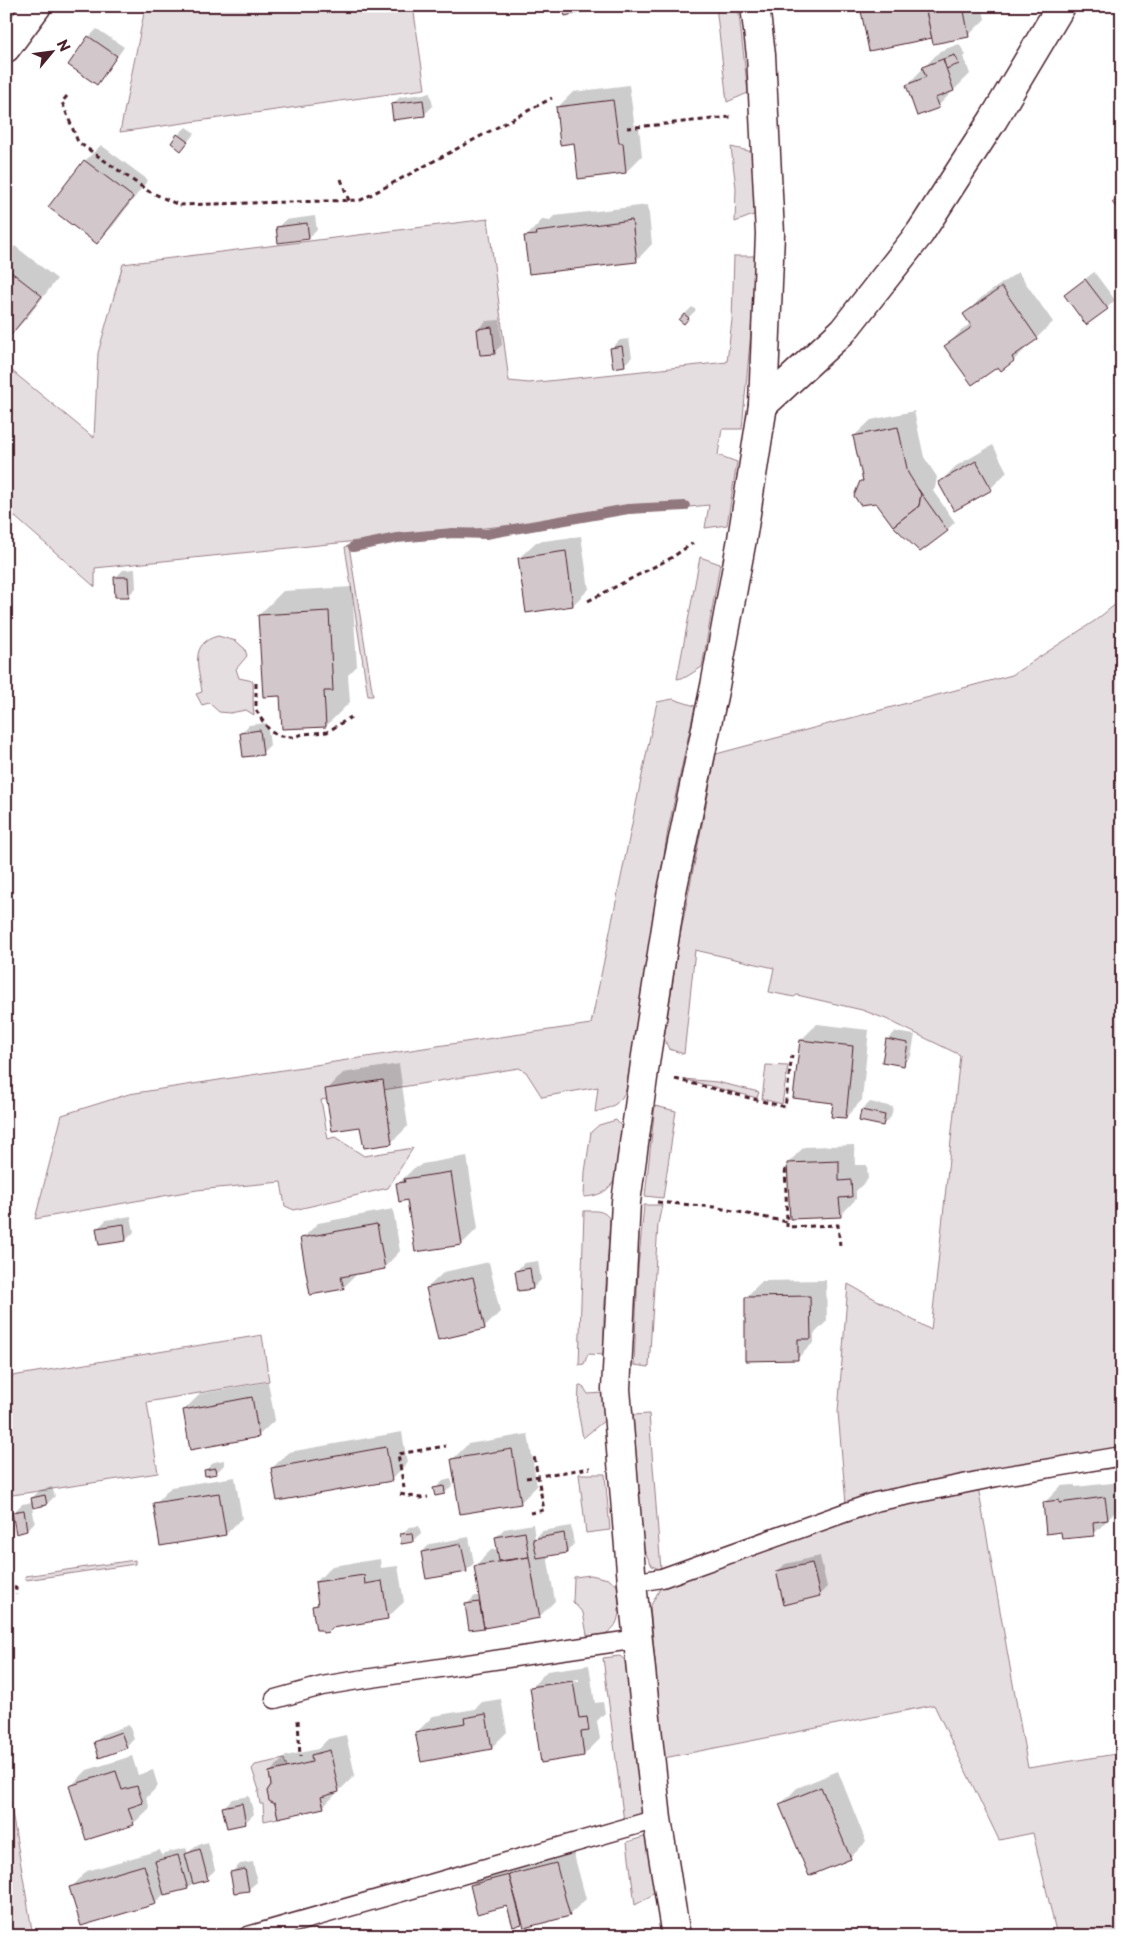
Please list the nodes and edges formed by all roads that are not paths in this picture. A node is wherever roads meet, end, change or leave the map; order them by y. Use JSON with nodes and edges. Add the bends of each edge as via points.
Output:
{"nodes":[{"id":1,"x":37,"y":6,"type":"edge"},
{"id":2,"x":754,"y":6,"type":"edge"},
{"id":3,"x":1061,"y":6,"type":"edge"},
{"id":4,"x":6,"y":48,"type":"edge"},
{"id":5,"x":763,"y":405,"type":"junction"},
{"id":6,"x":1122,"y":1456,"type":"edge"},
{"id":7,"x":632,"y":1583,"type":"junction"},
{"id":8,"x":638,"y":1639,"type":"junction"},
{"id":9,"x":274,"y":1699,"type":"dead end"},
{"id":10,"x":657,"y":1819,"type":"junction"},
{"id":11,"x":248,"y":1936,"type":"edge"},
{"id":12,"x":676,"y":1936,"type":"edge"}],
"edges":[{"from":1,"to":4,"type":"street"},
{"from":2,"to":5,"type":"street","via":[[761,55],[770,234]]},
{"from":3,"to":5,"type":"street","via":[[920,233],[843,331]]},
{"from":5,"to":7,"type":"street","via":[[717,676],[671,896],[626,1202],[616,1389]]},
{"from":6,"to":7,"type":"lane","via":[[936,1488],[875,1502],[662,1578]]},
{"from":7,"to":8,"type":"street"},
{"from":8,"to":9,"type":"lane","via":[[358,1680]]},
{"from":8,"to":10,"type":"street"},
{"from":10,"to":11,"type":"lane"},
{"from":10,"to":12,"type":"street"}]}
